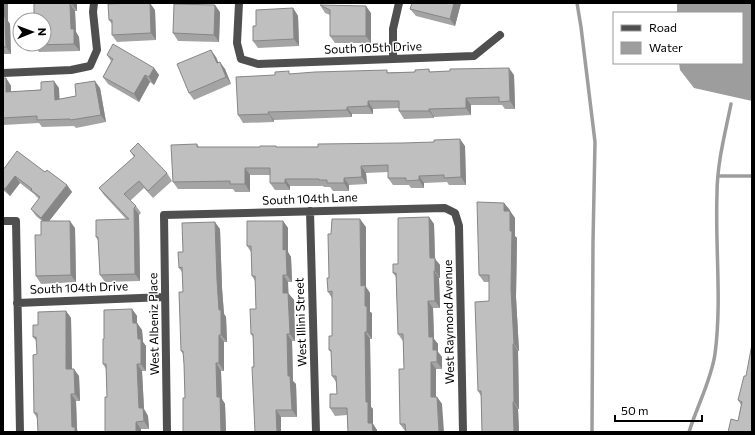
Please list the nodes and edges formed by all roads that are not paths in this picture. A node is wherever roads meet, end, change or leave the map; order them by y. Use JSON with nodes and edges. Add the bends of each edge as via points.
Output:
{"nodes":[{"id":1,"x":94,"y":3,"type":"edge"},
{"id":2,"x":239,"y":3,"type":"edge"},
{"id":3,"x":399,"y":3,"type":"edge"},
{"id":4,"x":500,"y":35,"type":"dead end"},
{"id":5,"x":393,"y":59,"type":"junction"},
{"id":6,"x":3,"y":73,"type":"edge"},
{"id":7,"x":310,"y":212,"type":"junction"},
{"id":8,"x":455,"y":213,"type":"joint"},
{"id":9,"x":164,"y":216,"type":"joint"},
{"id":10,"x":3,"y":221,"type":"edge"},
{"id":11,"x":165,"y":297,"type":"junction"},
{"id":12,"x":17,"y":303,"type":"junction"},
{"id":13,"x":20,"y":432,"type":"edge"},
{"id":14,"x":167,"y":432,"type":"edge"},
{"id":15,"x":316,"y":432,"type":"edge"},
{"id":16,"x":463,"y":432,"type":"edge"}],
"edges":[{"from":1,"to":6,"type":"street","via":[[97,50],[90,66],[71,70]]},
{"from":2,"to":5,"type":"street","name":"South 105th Drive","via":[[237,43],[241,59],[258,64]]},
{"from":3,"to":5,"type":"street","via":[[393,29]]},
{"from":4,"to":5,"type":"street","name":"South 105th Drive","via":[[474,56]]},
{"from":7,"to":8,"type":"street","name":"South 104th Lane","via":[[445,208]]},
{"from":7,"to":9,"type":"street","name":"South 104th Lane"},
{"from":7,"to":15,"type":"street","name":"West Illini Street"},
{"from":8,"to":16,"type":"street","name":"West Raymond Avenue","via":[[459,226]]},
{"from":9,"to":11,"type":"street","name":"West Albeniz Place"},
{"from":10,"to":12,"type":"street","via":[[16,221]]},
{"from":11,"to":12,"type":"street","name":"South 104th Drive"},
{"from":11,"to":14,"type":"street","name":"West Albeniz Place"},
{"from":12,"to":13,"type":"street"}]}
